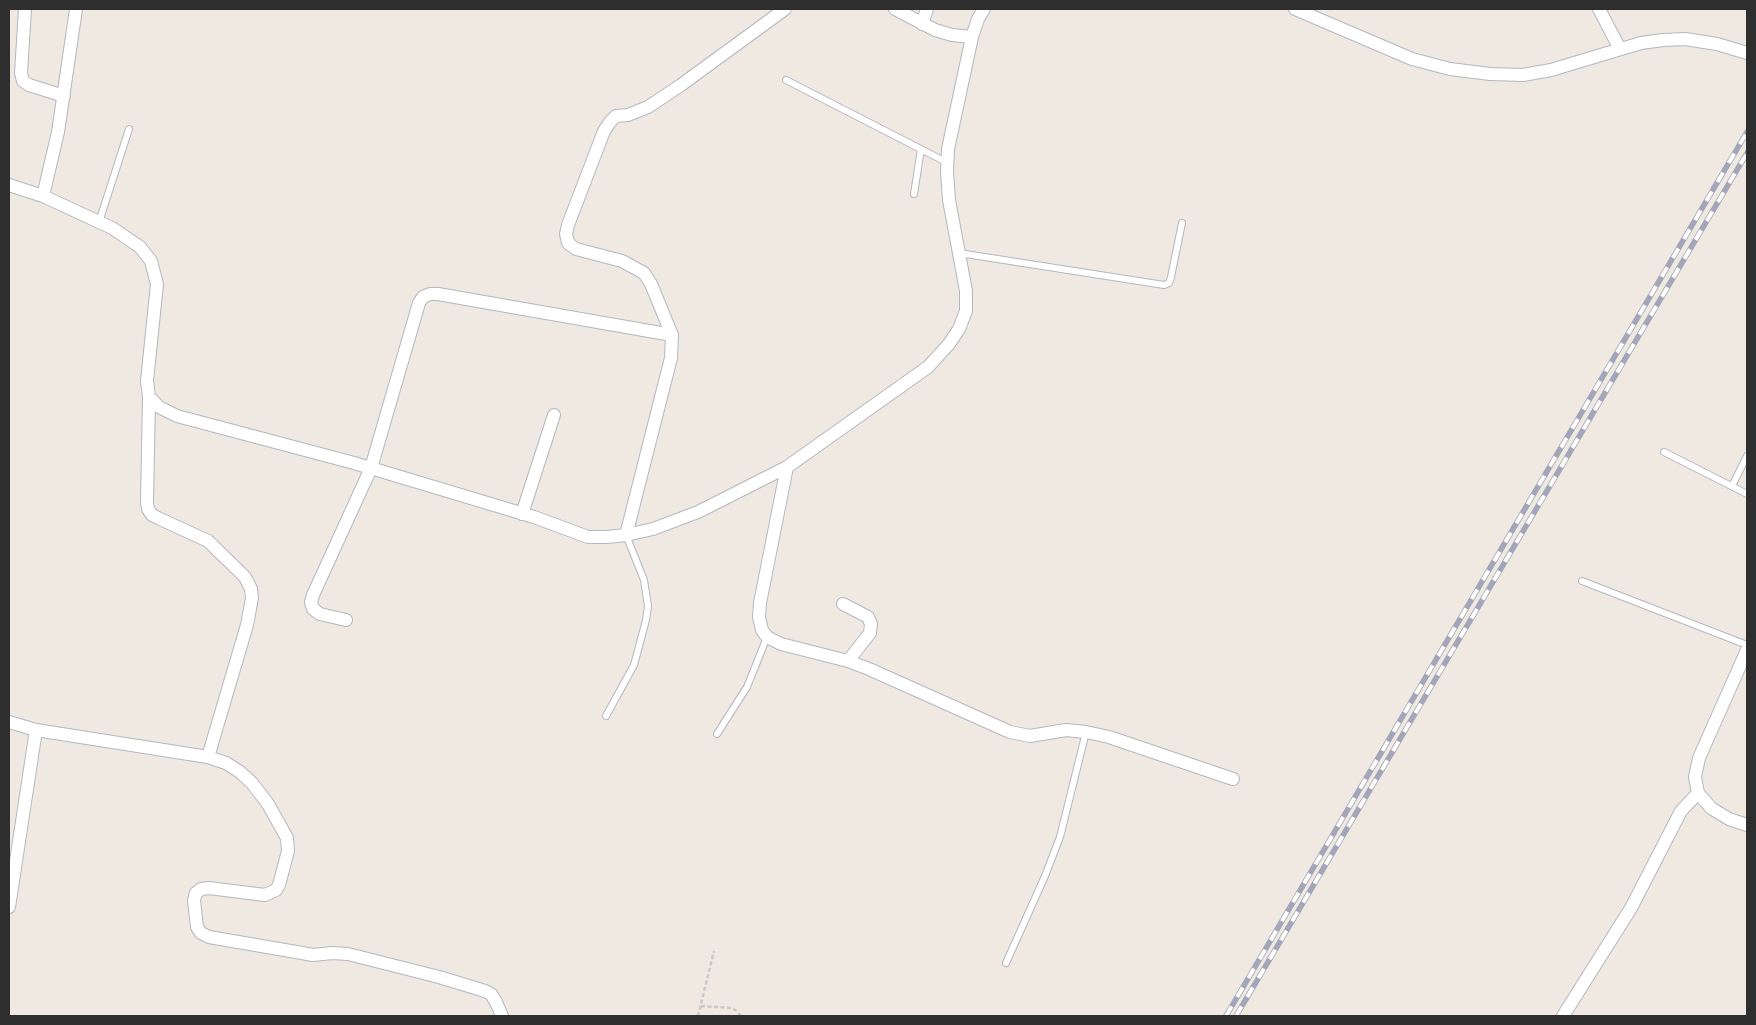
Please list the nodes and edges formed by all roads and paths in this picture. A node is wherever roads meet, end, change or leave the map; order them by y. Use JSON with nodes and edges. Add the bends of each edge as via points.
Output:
{"nodes":[{"id":1,"x":25,"y":9,"type":"edge"},
{"id":2,"x":76,"y":9,"type":"edge"},
{"id":3,"x":785,"y":9,"type":"edge"},
{"id":4,"x":895,"y":9,"type":"edge"},
{"id":5,"x":927,"y":9,"type":"edge"},
{"id":6,"x":984,"y":9,"type":"edge"},
{"id":7,"x":1295,"y":9,"type":"edge"},
{"id":8,"x":1599,"y":9,"type":"edge"},
{"id":9,"x":922,"y":24,"type":"junction"},
{"id":10,"x":972,"y":37,"type":"junction"},
{"id":11,"x":1620,"y":49,"type":"junction"},
{"id":12,"x":1747,"y":53,"type":"edge"},
{"id":13,"x":786,"y":80,"type":"dead end"},
{"id":14,"x":64,"y":96,"type":"junction"},
{"id":15,"x":129,"y":129,"type":"dead end"},
{"id":16,"x":921,"y":150,"type":"junction"},
{"id":17,"x":948,"y":163,"type":"junction"},
{"id":18,"x":9,"y":185,"type":"edge"},
{"id":19,"x":914,"y":194,"type":"dead end"},
{"id":20,"x":43,"y":196,"type":"junction"},
{"id":21,"x":99,"y":222,"type":"junction"},
{"id":22,"x":1182,"y":223,"type":"dead end"},
{"id":23,"x":959,"y":253,"type":"junction"},
{"id":24,"x":672,"y":335,"type":"junction"},
{"id":25,"x":149,"y":397,"type":"junction"},
{"id":26,"x":554,"y":415,"type":"dead end"},
{"id":27,"x":1664,"y":452,"type":"dead end"},
{"id":28,"x":1747,"y":456,"type":"edge"},
{"id":29,"x":787,"y":467,"type":"junction"},
{"id":30,"x":371,"y":468,"type":"junction"},
{"id":31,"x":1732,"y":486,"type":"junction"},
{"id":32,"x":1747,"y":494,"type":"edge"},
{"id":33,"x":522,"y":514,"type":"junction"},
{"id":34,"x":626,"y":535,"type":"junction"},
{"id":35,"x":1582,"y":581,"type":"dead end"},
{"id":36,"x":843,"y":604,"type":"dead end"},
{"id":37,"x":346,"y":620,"type":"dead end"},
{"id":38,"x":767,"y":637,"type":"junction"},
{"id":39,"x":1747,"y":645,"type":"edge"},
{"id":40,"x":1747,"y":650,"type":"edge"},
{"id":41,"x":848,"y":661,"type":"junction"},
{"id":42,"x":606,"y":716,"type":"dead end"},
{"id":43,"x":9,"y":722,"type":"edge"},
{"id":44,"x":36,"y":730,"type":"junction"},
{"id":45,"x":1086,"y":732,"type":"junction"},
{"id":46,"x":717,"y":734,"type":"dead end"},
{"id":47,"x":208,"y":757,"type":"junction"},
{"id":48,"x":1233,"y":779,"type":"dead end"},
{"id":49,"x":1698,"y":793,"type":"junction"},
{"id":50,"x":1747,"y":825,"type":"edge"},
{"id":51,"x":9,"y":907,"type":"edge"},
{"id":52,"x":714,"y":951,"type":"dead end"},
{"id":53,"x":1006,"y":963,"type":"dead end"},
{"id":54,"x":701,"y":1006,"type":"junction"},
{"id":55,"x":502,"y":1016,"type":"edge"},
{"id":56,"x":698,"y":1016,"type":"edge"},
{"id":57,"x":741,"y":1016,"type":"edge"},
{"id":58,"x":1563,"y":1016,"type":"edge"}],
"edges":[{"from":1,"to":14,"type":"street","via":[[23,81]]},
{"from":2,"to":14,"type":"street"},
{"from":3,"to":24,"type":"street","via":[[648,107],[616,116],[604,131],[568,225],[568,243],[576,249],[622,261],[644,273]]},
{"from":4,"to":9,"type":"street"},
{"from":5,"to":9,"type":"street"},
{"from":6,"to":10,"type":"street"},
{"from":7,"to":11,"type":"street","via":[[1412,59],[1458,70],[1523,75]]},
{"from":8,"to":11,"type":"street"},
{"from":9,"to":10,"type":"street","via":[[952,35]]},
{"from":10,"to":17,"type":"street","via":[[948,148]]},
{"from":11,"to":12,"type":"street","via":[[1648,42],[1685,39]]},
{"from":13,"to":16,"type":"lane"},
{"from":14,"to":20,"type":"street"},
{"from":15,"to":21,"type":"lane"},
{"from":16,"to":17,"type":"lane"},
{"from":16,"to":19,"type":"lane"},
{"from":17,"to":23,"type":"street","via":[[949,200]]},
{"from":18,"to":20,"type":"street"},
{"from":20,"to":21,"type":"street"},
{"from":21,"to":25,"type":"street","via":[[140,247],[151,261],[157,284]]},
{"from":22,"to":23,"type":"lane","via":[[1171,277],[1164,285]]},
{"from":23,"to":29,"type":"street","via":[[966,311],[949,344],[928,367]]},
{"from":24,"to":30,"type":"street","via":[[438,294],[423,297]]},
{"from":24,"to":34,"type":"street","via":[[671,358]]},
{"from":25,"to":30,"type":"street","via":[[159,407],[177,416]]},
{"from":25,"to":47,"type":"street","via":[[148,509],[152,515],[208,541],[245,577],[251,589],[247,625]]},
{"from":26,"to":33,"type":"street"},
{"from":27,"to":31,"type":"lane"},
{"from":28,"to":31,"type":"lane"},
{"from":29,"to":34,"type":"street","via":[[698,512],[653,529]]},
{"from":29,"to":38,"type":"street","via":[[760,603],[759,617]]},
{"from":30,"to":33,"type":"street"},
{"from":30,"to":37,"type":"street","via":[[311,602],[313,610],[320,614]]},
{"from":31,"to":32,"type":"lane"},
{"from":33,"to":34,"type":"street","via":[[588,536]]},
{"from":34,"to":42,"type":"lane","via":[[644,580],[648,606],[634,665]]},
{"from":35,"to":39,"type":"lane"},
{"from":36,"to":41,"type":"street","via":[[868,617],[871,624],[870,633]]},
{"from":38,"to":41,"type":"street","via":[[781,644]]},
{"from":38,"to":46,"type":"lane","via":[[747,687]]},
{"from":40,"to":49,"type":"street","via":[[1699,758],[1695,778]]},
{"from":41,"to":45,"type":"street","via":[[1010,732],[1030,736],[1066,730]]},
{"from":43,"to":44,"type":"street"},
{"from":44,"to":47,"type":"street"},
{"from":44,"to":51,"type":"street"},
{"from":45,"to":48,"type":"street"},
{"from":45,"to":53,"type":"lane","via":[[1060,837]]},
{"from":47,"to":55,"type":"street","via":[[226,763],[252,783],[284,830],[288,851],[279,885],[271,894],[209,888],[196,893],[195,918],[201,933],[307,954],[348,954],[439,977],[491,994]]},
{"from":49,"to":50,"type":"street","via":[[1711,808]]},
{"from":49,"to":58,"type":"street","via":[[1681,811],[1631,908]]},
{"from":52,"to":54,"type":"path"},
{"from":54,"to":56,"type":"path"},
{"from":54,"to":57,"type":"path","via":[[731,1008]]}]}
